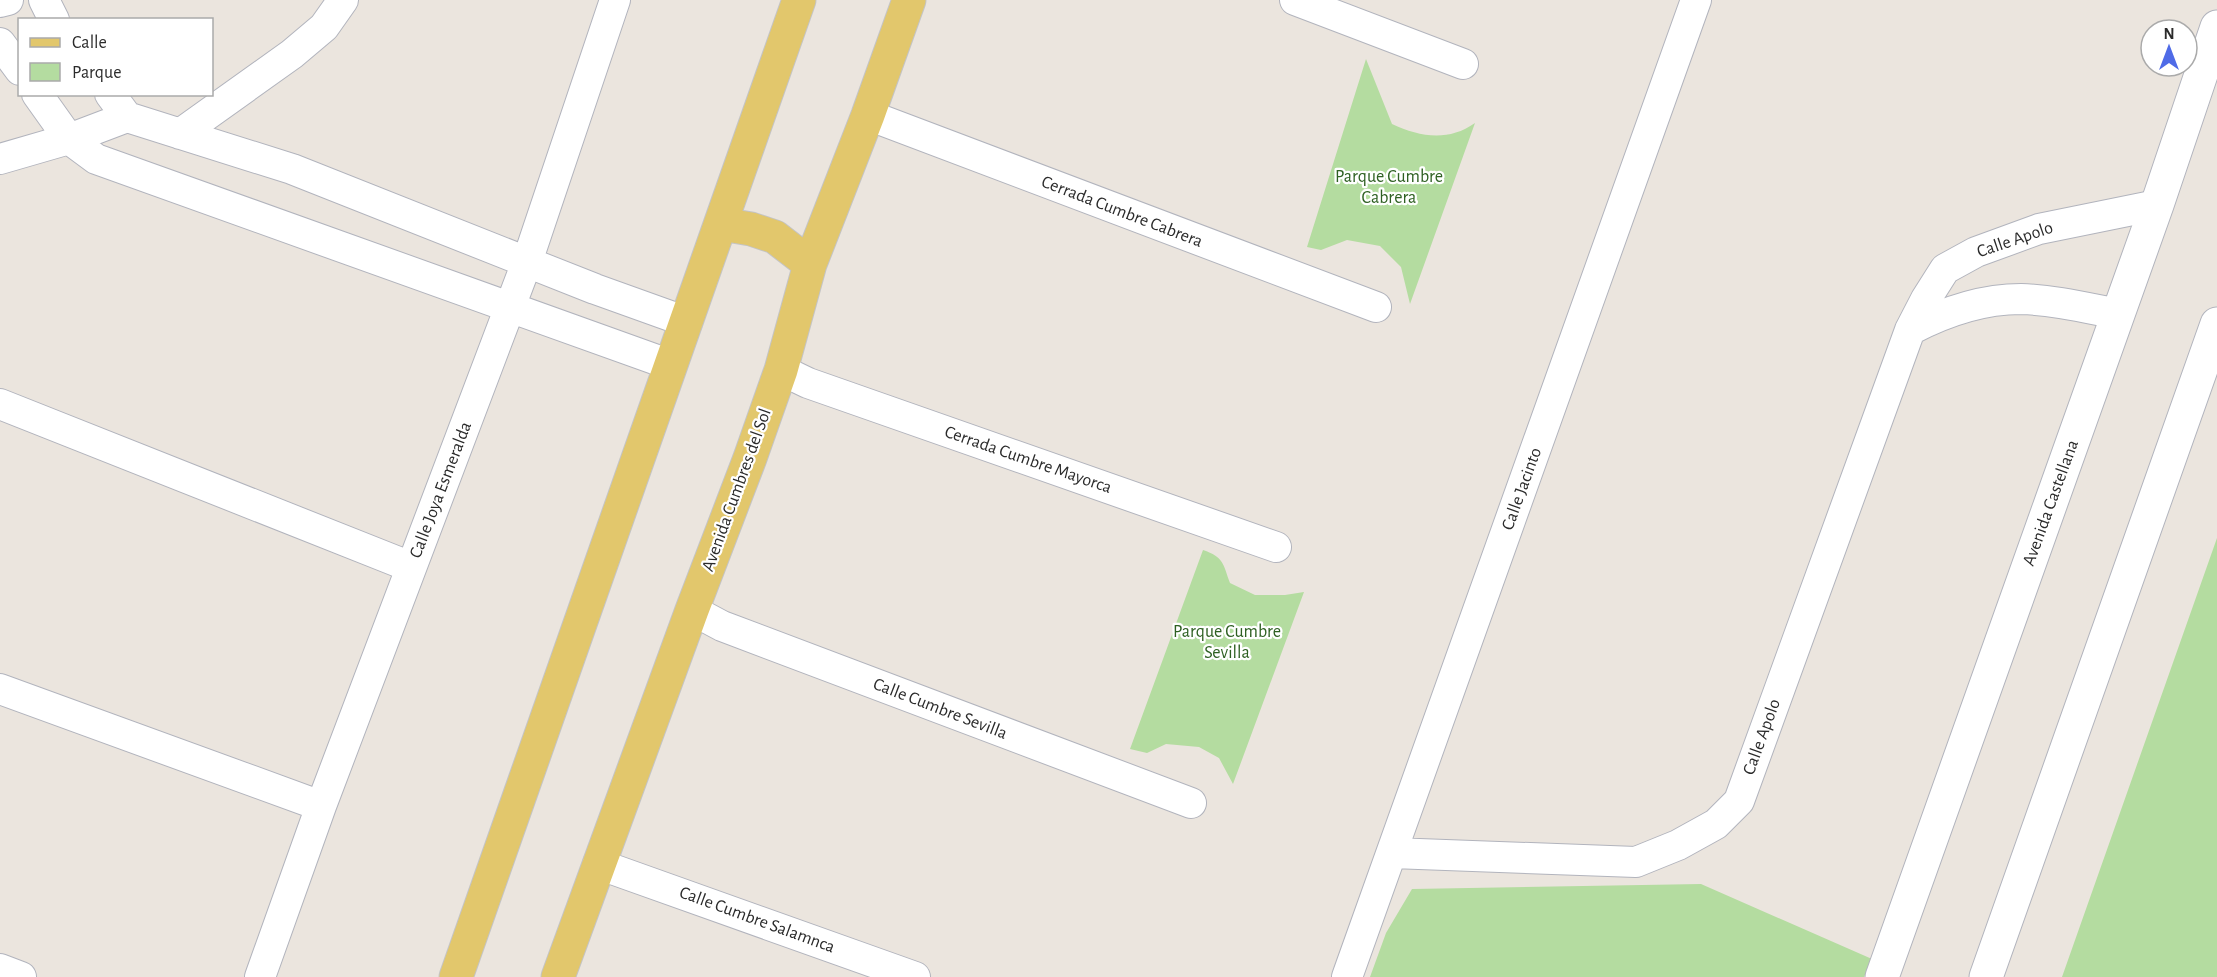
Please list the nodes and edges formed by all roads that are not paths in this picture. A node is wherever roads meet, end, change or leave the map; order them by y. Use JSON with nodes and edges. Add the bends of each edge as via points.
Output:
{"nodes":[{"id":1,"x":8,"y":0,"type":"edge"},
{"id":2,"x":44,"y":0,"type":"edge"},
{"id":3,"x":343,"y":0,"type":"edge"},
{"id":4,"x":615,"y":0,"type":"edge"},
{"id":5,"x":799,"y":0,"type":"edge"},
{"id":6,"x":909,"y":0,"type":"edge"},
{"id":7,"x":1294,"y":0,"type":"edge"},
{"id":8,"x":1696,"y":0,"type":"edge"},
{"id":9,"x":0,"y":2,"type":"edge"},
{"id":10,"x":53,"y":18,"type":"edge"},
{"id":11,"x":2217,"y":27,"type":"edge"},
{"id":12,"x":0,"y":43,"type":"edge"},
{"id":13,"x":1463,"y":64,"type":"dead end"},
{"id":14,"x":18,"y":67,"type":"edge"},
{"id":15,"x":38,"y":96,"type":"edge"},
{"id":16,"x":119,"y":106,"type":"edge"},
{"id":17,"x":868,"y":115,"type":"junction"},
{"id":18,"x":180,"y":134,"type":"junction"},
{"id":19,"x":69,"y":139,"type":"junction"},
{"id":20,"x":0,"y":159,"type":"edge"},
{"id":21,"x":2157,"y":205,"type":"junction"},
{"id":22,"x":721,"y":224,"type":"junction"},
{"id":23,"x":527,"y":262,"type":"junction"},
{"id":24,"x":810,"y":264,"type":"junction"},
{"id":25,"x":1376,"y":307,"type":"dead end"},
{"id":26,"x":509,"y":308,"type":"junction"},
{"id":27,"x":2118,"y":314,"type":"junction"},
{"id":28,"x":687,"y":322,"type":"junction"},
{"id":29,"x":2217,"y":324,"type":"edge"},
{"id":30,"x":1910,"y":330,"type":"junction"},
{"id":31,"x":671,"y":365,"type":"junction"},
{"id":32,"x":781,"y":370,"type":"junction"},
{"id":33,"x":0,"y":404,"type":"edge"},
{"id":34,"x":1276,"y":547,"type":"dead end"},
{"id":35,"x":411,"y":567,"type":"junction"},
{"id":36,"x":692,"y":610,"type":"junction"},
{"id":37,"x":0,"y":689,"type":"edge"},
{"id":38,"x":1191,"y":803,"type":"dead end"},
{"id":39,"x":321,"y":806,"type":"junction"},
{"id":40,"x":1392,"y":853,"type":"junction"},
{"id":41,"x":598,"y":864,"type":"junction"},
{"id":42,"x":0,"y":969,"type":"edge"},
{"id":43,"x":21,"y":977,"type":"edge"},
{"id":44,"x":260,"y":977,"type":"edge"},
{"id":45,"x":456,"y":977,"type":"edge"},
{"id":46,"x":558,"y":977,"type":"edge"},
{"id":47,"x":915,"y":977,"type":"edge"},
{"id":48,"x":1347,"y":977,"type":"edge"},
{"id":49,"x":1882,"y":977,"type":"edge"},
{"id":50,"x":1986,"y":977,"type":"edge"}],
"edges":[{"from":1,"to":9,"type":"street"},
{"from":2,"to":10,"type":"street"},
{"from":3,"to":18,"type":"street","via":[[324,27],[292,54]]},
{"from":4,"to":23,"type":"street","name":"Calle Joya Esmeralda"},
{"from":5,"to":22,"type":"main road"},
{"from":6,"to":17,"type":"main road","name":"Avenida Cumbres del Sol"},
{"from":7,"to":13,"type":"street"},
{"from":8,"to":40,"type":"street","name":"Calle Jacinto"},
{"from":11,"to":21,"type":"street","name":"Avenida Castellana"},
{"from":12,"to":14,"type":"street"},
{"from":15,"to":19,"type":"street"},
{"from":16,"to":18,"type":"street"},
{"from":16,"to":19,"type":"street"},
{"from":17,"to":24,"type":"main road","name":"Avenida Cumbres del Sol"},
{"from":17,"to":25,"type":"street","name":"Cerrada Cumbre Cabrera"},
{"from":18,"to":23,"type":"street","via":[[292,169]]},
{"from":19,"to":20,"type":"street"},
{"from":19,"to":26,"type":"street","via":[[96,159]]},
{"from":21,"to":27,"type":"street","name":"Avenida Castellana"},
{"from":21,"to":30,"type":"street","name":"Calle Apolo","via":[[2038,229],[1976,252],[1945,269]]},
{"from":22,"to":24,"type":"main road","via":[[775,237]]},
{"from":22,"to":28,"type":"main road"},
{"from":23,"to":26,"type":"street","name":"Calle Joya Esmeralda"},
{"from":23,"to":28,"type":"street"},
{"from":24,"to":32,"type":"main road","name":"Avenida Cumbres del Sol"},
{"from":26,"to":31,"type":"street"},
{"from":26,"to":35,"type":"street","name":"Calle Joya Esmeralda"},
{"from":27,"to":30,"type":"street","via":[[2018,299],[1969,306]]},
{"from":27,"to":49,"type":"street","name":"Avenida Castellana"},
{"from":28,"to":31,"type":"main road"},
{"from":29,"to":50,"type":"street"},
{"from":30,"to":40,"type":"street","name":"Calle Apolo","via":[[1739,801],[1716,824],[1636,862]]},
{"from":31,"to":45,"type":"main road"},
{"from":32,"to":34,"type":"street","name":"Cerrada Cumbre Mayorca","via":[[819,387]]},
{"from":32,"to":36,"type":"main road","name":"Avenida Cumbres del Sol"},
{"from":33,"to":35,"type":"street"},
{"from":35,"to":39,"type":"street","name":"Calle Joya Esmeralda"},
{"from":36,"to":38,"type":"street","name":"Calle Cumbre Sevilla","via":[[722,626]]},
{"from":36,"to":41,"type":"main road","name":"Avenida Cumbres del Sol"},
{"from":37,"to":39,"type":"street"},
{"from":39,"to":44,"type":"street","name":"Calle Joya Esmeralda"},
{"from":40,"to":48,"type":"street","name":"Calle Jacinto"},
{"from":41,"to":46,"type":"main road","name":"Avenida Cumbres del Sol"},
{"from":41,"to":47,"type":"street","name":"Calle Cumbre Salamnca"},
{"from":42,"to":43,"type":"street"}]}
